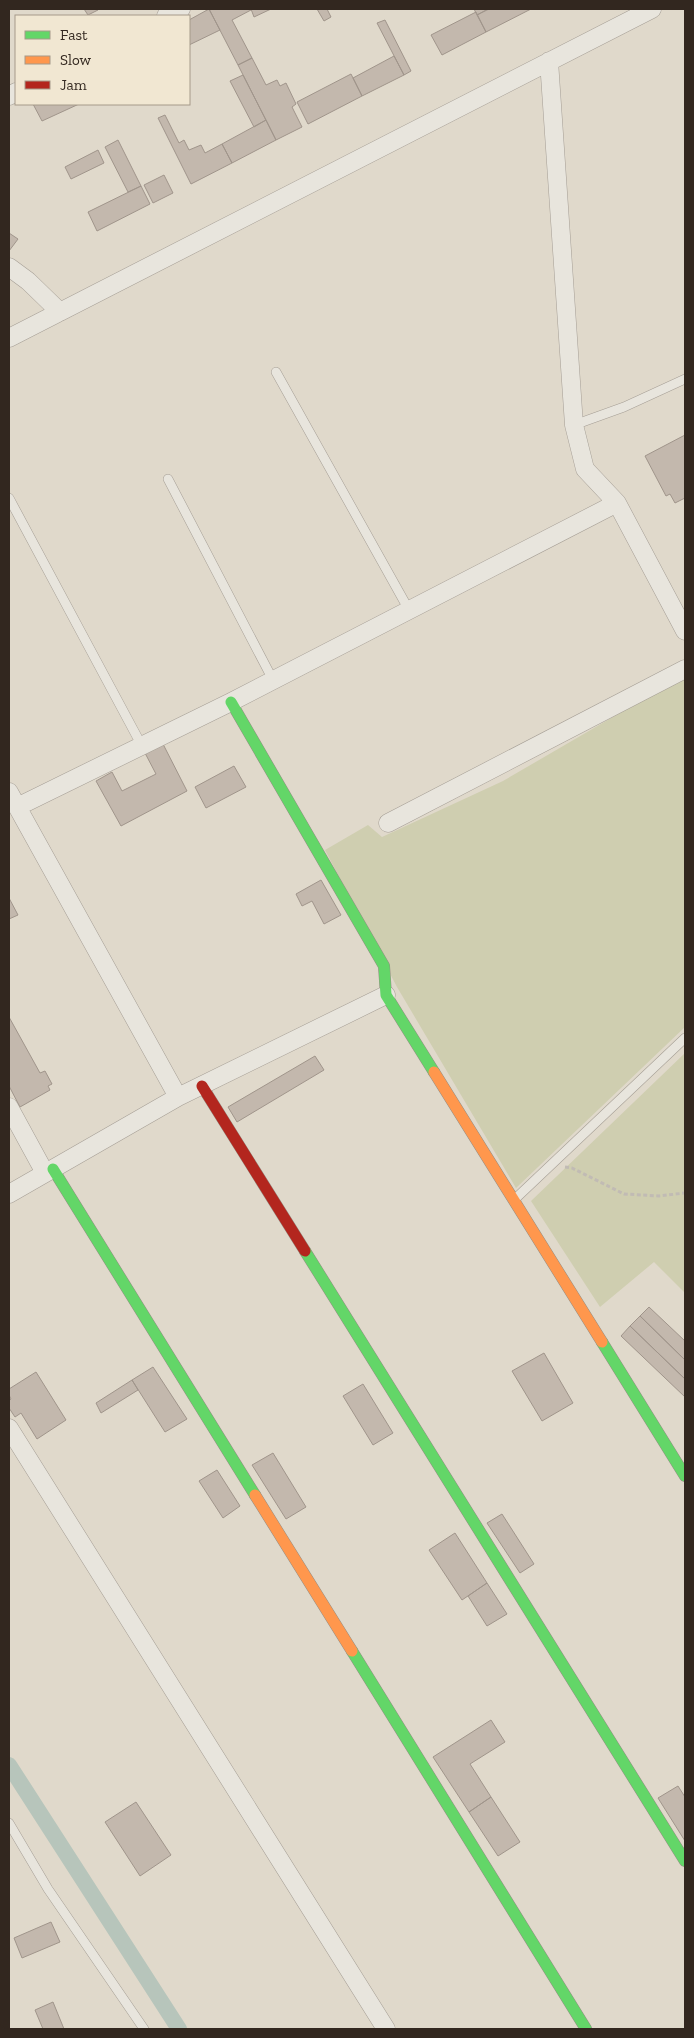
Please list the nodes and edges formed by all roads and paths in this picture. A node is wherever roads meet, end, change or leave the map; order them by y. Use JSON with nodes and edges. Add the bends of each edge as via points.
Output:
{"nodes":[{"id":1,"x":180,"y":9,"type":"edge"},
{"id":2,"x":644,"y":10,"type":"edge"},
{"id":3,"x":168,"y":15,"type":"edge"},
{"id":4,"x":550,"y":61,"type":"junction"},
{"id":5,"x":9,"y":268,"type":"edge"},
{"id":6,"x":60,"y":312,"type":"junction"},
{"id":7,"x":9,"y":338,"type":"edge"},
{"id":8,"x":276,"y":372,"type":"dead end"},
{"id":9,"x":685,"y":379,"type":"edge"},
{"id":10,"x":574,"y":425,"type":"junction"},
{"id":11,"x":168,"y":479,"type":"dead end"},
{"id":12,"x":9,"y":498,"type":"edge"},
{"id":13,"x":617,"y":503,"type":"junction"},
{"id":14,"x":409,"y":610,"type":"junction"},
{"id":15,"x":685,"y":631,"type":"edge"},
{"id":16,"x":685,"y":669,"type":"edge"},
{"id":17,"x":273,"y":680,"type":"junction"},
{"id":18,"x":231,"y":702,"type":"junction"},
{"id":19,"x":142,"y":746,"type":"junction"},
{"id":20,"x":9,"y":792,"type":"edge"},
{"id":21,"x":17,"y":807,"type":"junction"},
{"id":22,"x":388,"y":823,"type":"dead end"},
{"id":23,"x":386,"y":995,"type":"junction"},
{"id":24,"x":685,"y":1038,"type":"edge"},
{"id":25,"x":202,"y":1086,"type":"junction"},
{"id":26,"x":178,"y":1097,"type":"junction"},
{"id":27,"x":9,"y":1107,"type":"edge"},
{"id":28,"x":551,"y":1166,"type":"junction"},
{"id":29,"x":49,"y":1171,"type":"junction"},
{"id":30,"x":9,"y":1194,"type":"edge"},
{"id":31,"x":685,"y":1194,"type":"edge"},
{"id":32,"x":514,"y":1201,"type":"junction"},
{"id":33,"x":9,"y":1428,"type":"edge"},
{"id":34,"x":685,"y":1476,"type":"edge"},
{"id":35,"x":9,"y":1823,"type":"edge"},
{"id":36,"x":685,"y":1861,"type":"edge"},
{"id":37,"x":144,"y":2029,"type":"edge"},
{"id":38,"x":386,"y":2029,"type":"edge"},
{"id":39,"x":586,"y":2029,"type":"edge"}],
"edges":[{"from":1,"to":3,"type":"street"},
{"from":2,"to":4,"type":"street"},
{"from":4,"to":6,"type":"street"},
{"from":4,"to":10,"type":"street"},
{"from":5,"to":6,"type":"street","via":[[28,281]]},
{"from":6,"to":7,"type":"street"},
{"from":8,"to":14,"type":"lane"},
{"from":9,"to":10,"type":"lane","via":[[624,407]]},
{"from":10,"to":13,"type":"street","via":[[585,469]]},
{"from":11,"to":17,"type":"lane"},
{"from":12,"to":19,"type":"lane"},
{"from":13,"to":14,"type":"street"},
{"from":13,"to":15,"type":"street"},
{"from":14,"to":17,"type":"street"},
{"from":16,"to":22,"type":"street"},
{"from":17,"to":18,"type":"street"},
{"from":18,"to":19,"type":"street"},
{"from":18,"to":23,"type":"street","via":[[384,966]]},
{"from":19,"to":21,"type":"street"},
{"from":20,"to":21,"type":"street"},
{"from":21,"to":26,"type":"street"},
{"from":23,"to":25,"type":"street"},
{"from":23,"to":32,"type":"street"},
{"from":24,"to":28,"type":"lane"},
{"from":25,"to":26,"type":"street"},
{"from":25,"to":36,"type":"street"},
{"from":26,"to":29,"type":"street"},
{"from":27,"to":29,"type":"street"},
{"from":28,"to":31,"type":"path","via":[[572,1168],[624,1194]]},
{"from":28,"to":32,"type":"lane"},
{"from":29,"to":30,"type":"street"},
{"from":29,"to":39,"type":"street"},
{"from":32,"to":34,"type":"street","via":[[676,1454]]},
{"from":33,"to":38,"type":"street"},
{"from":35,"to":37,"type":"lane","via":[[48,1889]]}]}
